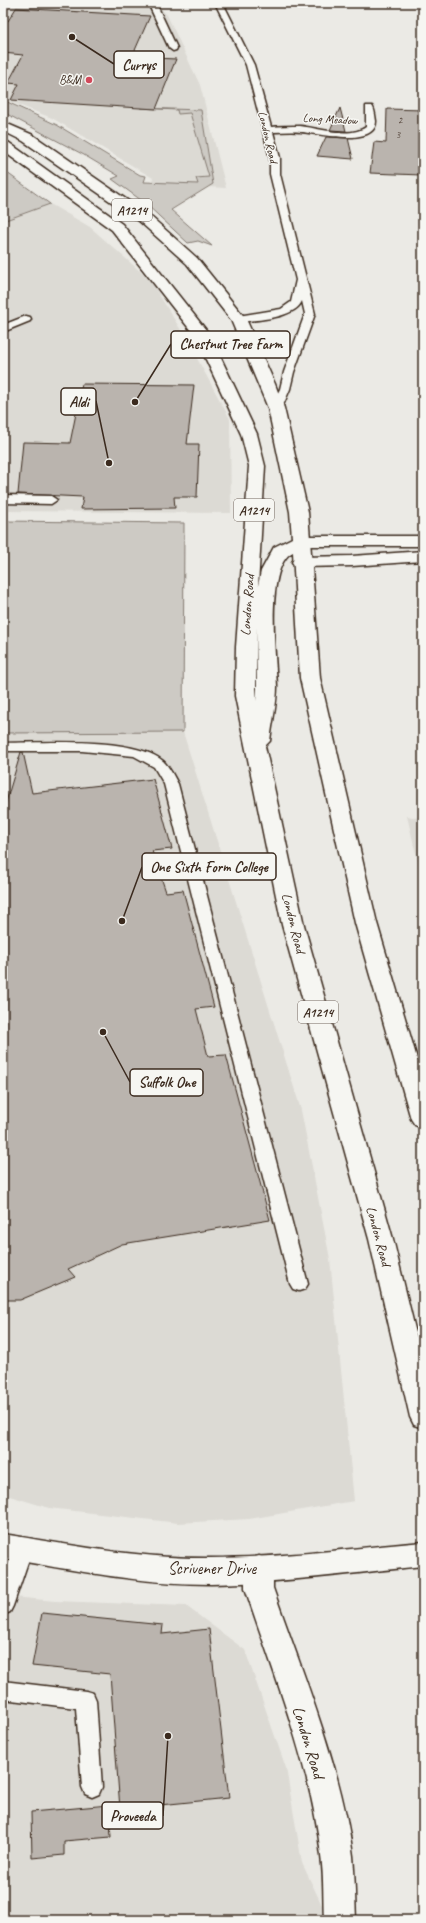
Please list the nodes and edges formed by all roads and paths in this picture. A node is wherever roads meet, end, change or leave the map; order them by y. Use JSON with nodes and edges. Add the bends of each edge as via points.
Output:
{"nodes":[{"id":1,"x":152,"y":3,"type":"edge"},
{"id":2,"x":219,"y":3,"type":"edge"},
{"id":3,"x":173,"y":48,"type":"dead end"},
{"id":4,"x":369,"y":108,"type":"dead end"},
{"id":5,"x":3,"y":126,"type":"edge"},
{"id":6,"x":268,"y":130,"type":"junction"},
{"id":7,"x":3,"y":145,"type":"edge"},
{"id":8,"x":301,"y":277,"type":"junction"},
{"id":9,"x":26,"y":319,"type":"dead end"},
{"id":10,"x":238,"y":319,"type":"junction"},
{"id":11,"x":3,"y":329,"type":"edge"},
{"id":12,"x":276,"y":408,"type":"junction"},
{"id":13,"x":3,"y":499,"type":"edge"},
{"id":14,"x":51,"y":500,"type":"dead end"},
{"id":15,"x":254,"y":514,"type":"junction"},
{"id":16,"x":300,"y":541,"type":"junction"},
{"id":17,"x":423,"y":541,"type":"edge"},
{"id":18,"x":280,"y":551,"type":"junction"},
{"id":19,"x":423,"y":556,"type":"edge"},
{"id":20,"x":301,"y":562,"type":"junction"},
{"id":21,"x":3,"y":747,"type":"edge"},
{"id":22,"x":257,"y":760,"type":"junction"},
{"id":23,"x":423,"y":1119,"type":"edge"},
{"id":24,"x":299,"y":1284,"type":"dead end"},
{"id":25,"x":423,"y":1417,"type":"edge"},
{"id":26,"x":12,"y":1548,"type":"edge"},
{"id":27,"x":423,"y":1554,"type":"edge"},
{"id":28,"x":259,"y":1569,"type":"junction"},
{"id":29,"x":3,"y":1606,"type":"edge"},
{"id":30,"x":3,"y":1690,"type":"edge"},
{"id":31,"x":92,"y":1787,"type":"dead end"},
{"id":32,"x":340,"y":1920,"type":"edge"}],
"edges":[{"from":1,"to":3,"type":"lane"},
{"from":2,"to":6,"type":"lane","name":"London Road","via":[[250,65]]},
{"from":4,"to":6,"type":"lane","name":"Long Meadow","via":[[371,125],[360,133]]},
{"from":5,"to":10,"type":"main road","number":"A1214","via":[[28,138],[144,218],[192,261]]},
{"from":6,"to":8,"type":"lane","name":"London Road","via":[[275,158],[275,174]]},
{"from":7,"to":15,"type":"main road","name":"London Road","number":"A1214","via":[[117,227],[202,335],[249,434],[257,466]]},
{"from":8,"to":10,"type":"lane","name":"London Road","via":[[296,303],[284,312]]},
{"from":8,"to":12,"type":"lane","name":"London Road","via":[[310,314],[286,389]]},
{"from":9,"to":11,"type":"lane"},
{"from":10,"to":12,"type":"main road","number":"A1214"},
{"from":12,"to":16,"type":"main road","number":"A1214","via":[[299,512]]},
{"from":13,"to":14,"type":"lane"},
{"from":15,"to":18,"type":"main road","via":[[264,538]]},
{"from":15,"to":22,"type":"main road","name":"London Road","number":"A1214","via":[[244,647],[245,696]]},
{"from":16,"to":17,"type":"main road"},
{"from":16,"to":18,"type":"main road"},
{"from":16,"to":20,"type":"main road","number":"A1214"},
{"from":18,"to":20,"type":"main road"},
{"from":18,"to":22,"type":"main road","via":[[270,572],[264,603],[267,688]]},
{"from":19,"to":20,"type":"main road"},
{"from":20,"to":23,"type":"main road","number":"A1214","via":[[310,678],[366,924]]},
{"from":21,"to":24,"type":"lane","via":[[82,747],[137,752],[159,764],[171,784]]},
{"from":22,"to":25,"type":"main road","name":"London Road","number":"A1214","via":[[293,925],[381,1239]]},
{"from":26,"to":28,"type":"main road","name":"Scrivener Drive","via":[[115,1565],[210,1571]]},
{"from":26,"to":29,"type":"lane"},
{"from":27,"to":28,"type":"main road","name":"Scrivener Drive"},
{"from":28,"to":32,"type":"main road","name":"London Road","via":[[259,1588],[325,1793],[337,1856]]},
{"from":30,"to":31,"type":"lane","via":[[86,1700]]}]}
